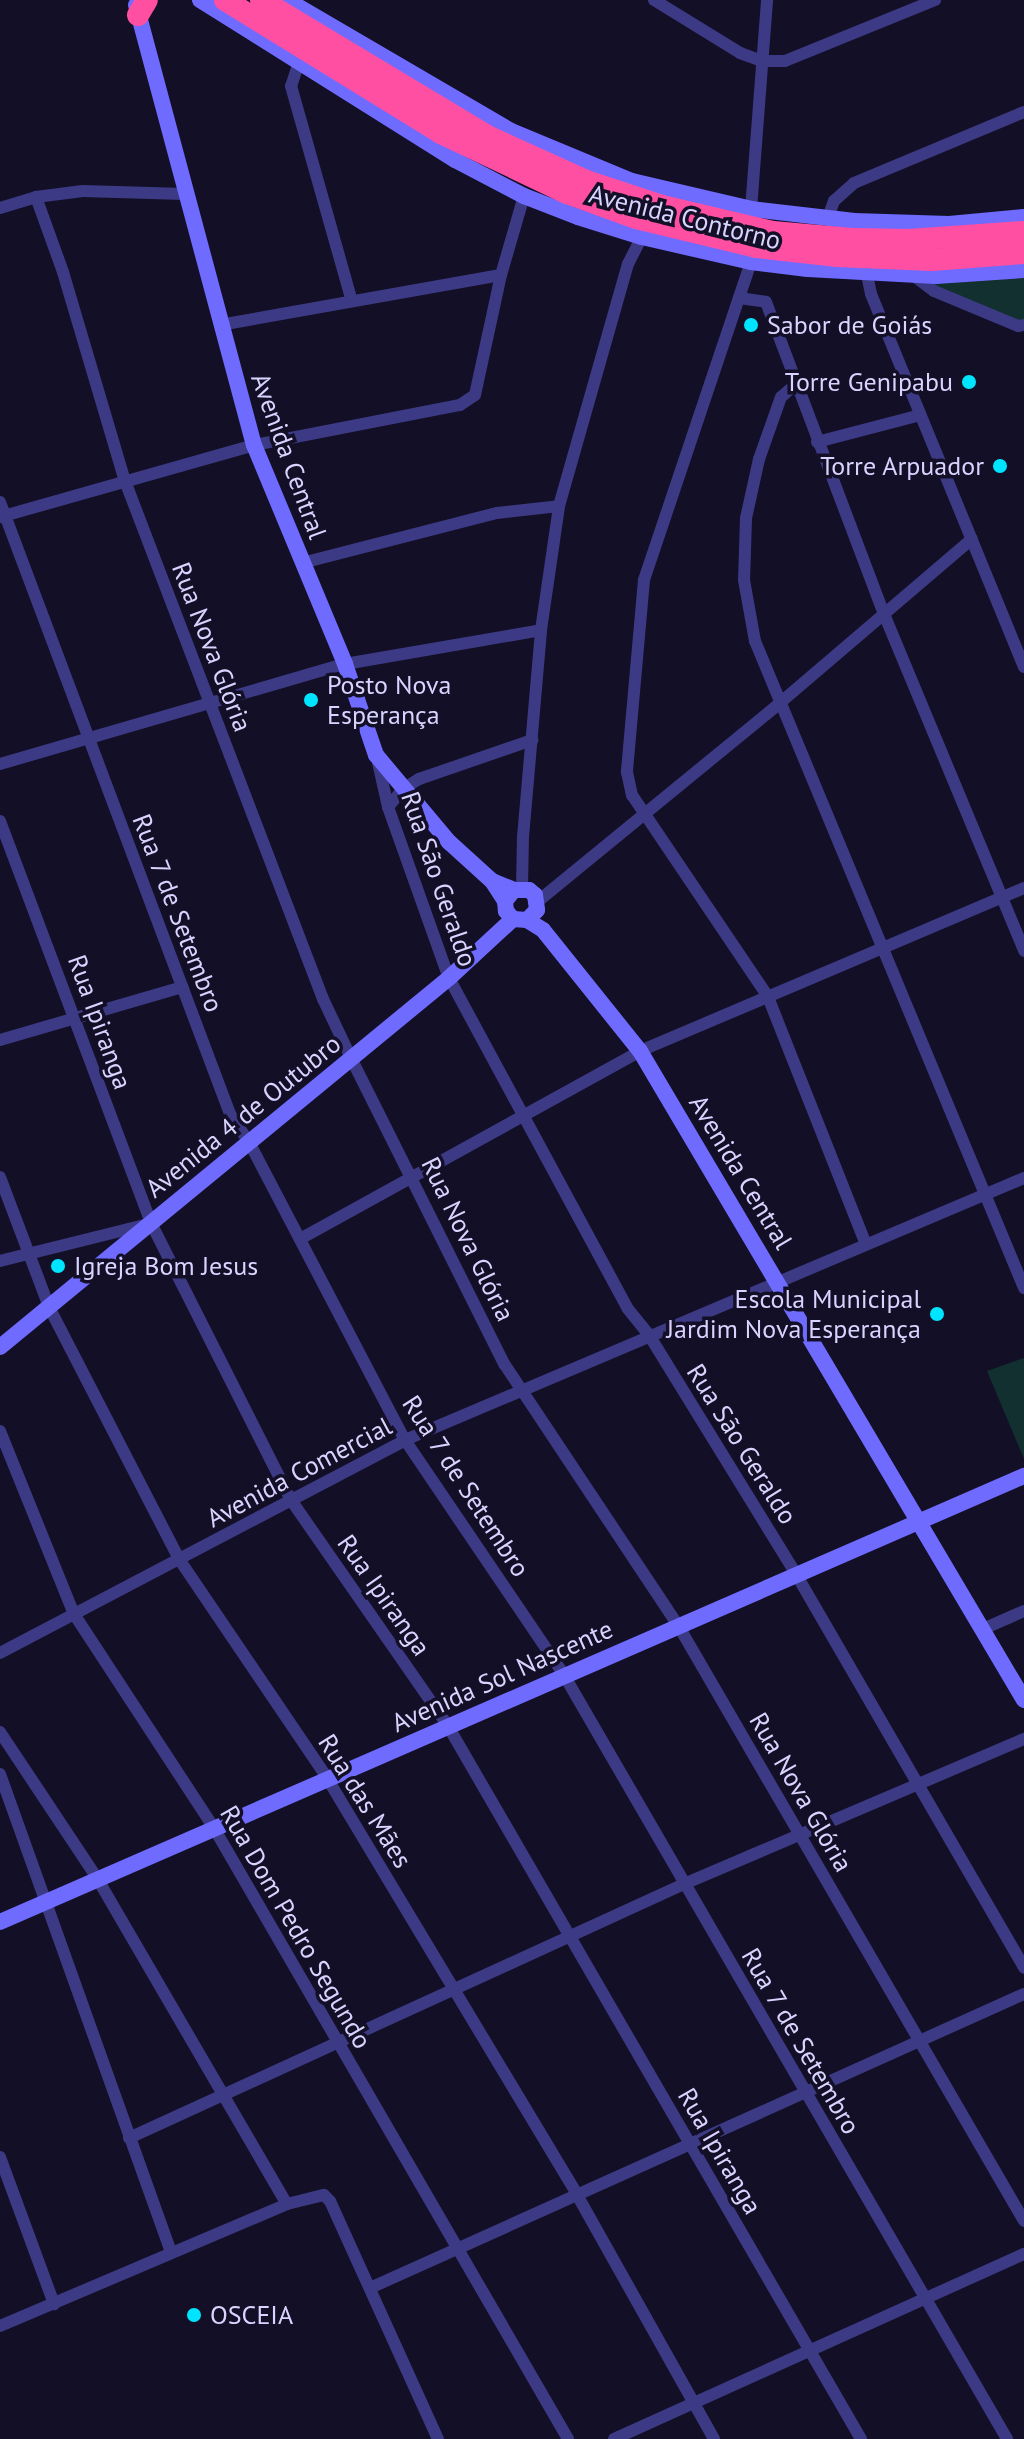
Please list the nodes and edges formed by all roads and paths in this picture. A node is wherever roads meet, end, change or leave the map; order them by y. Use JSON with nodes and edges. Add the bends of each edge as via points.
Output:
{"nodes":[{"id":1,"x":200,"y":0,"type":"edge"},
{"id":2,"x":225,"y":0,"type":"edge"},
{"id":3,"x":261,"y":0,"type":"edge"},
{"id":4,"x":654,"y":0,"type":"edge"},
{"id":5,"x":767,"y":0,"type":"edge"},
{"id":6,"x":935,"y":0,"type":"edge"},
{"id":7,"x":293,"y":2,"type":"edge"},
{"id":8,"x":140,"y":5,"type":"edge"},
{"id":9,"x":762,"y":61,"type":"junction"},
{"id":10,"x":298,"y":65,"type":"junction"},
{"id":11,"x":1024,"y":112,"type":"edge"},
{"id":12,"x":632,"y":181,"type":"junction"},
{"id":13,"x":184,"y":194,"type":"junction"},
{"id":14,"x":524,"y":196,"type":"junction"},
{"id":15,"x":36,"y":197,"type":"junction"},
{"id":16,"x":711,"y":202,"type":"junction"},
{"id":17,"x":662,"y":206,"type":"junction"},
{"id":18,"x":0,"y":208,"type":"edge"},
{"id":19,"x":751,"y":209,"type":"junction"},
{"id":20,"x":1024,"y":217,"type":"edge"},
{"id":21,"x":828,"y":218,"type":"junction"},
{"id":22,"x":996,"y":220,"type":"junction"},
{"id":23,"x":1024,"y":230,"type":"edge"},
{"id":24,"x":642,"y":237,"type":"junction"},
{"id":25,"x":1024,"y":253,"type":"edge"},
{"id":26,"x":751,"y":262,"type":"junction"},
{"id":27,"x":1024,"y":270,"type":"edge"},
{"id":28,"x":501,"y":275,"type":"junction"},
{"id":29,"x":867,"y":275,"type":"junction"},
{"id":30,"x":914,"y":276,"type":"junction"},
{"id":31,"x":739,"y":298,"type":"junction"},
{"id":32,"x":352,"y":301,"type":"junction"},
{"id":33,"x":220,"y":325,"type":"junction"},
{"id":34,"x":1024,"y":325,"type":"edge"},
{"id":35,"x":795,"y":385,"type":"junction"},
{"id":36,"x":921,"y":415,"type":"junction"},
{"id":37,"x":817,"y":442,"type":"junction"},
{"id":38,"x":254,"y":445,"type":"junction"},
{"id":39,"x":125,"y":481,"type":"junction"},
{"id":40,"x":0,"y":502,"type":"edge"},
{"id":41,"x":559,"y":506,"type":"junction"},
{"id":42,"x":2,"y":517,"type":"edge"},
{"id":43,"x":972,"y":539,"type":"junction"},
{"id":44,"x":302,"y":563,"type":"junction"},
{"id":45,"x":884,"y":614,"type":"junction"},
{"id":46,"x":541,"y":630,"type":"junction"},
{"id":47,"x":345,"y":664,"type":"junction"},
{"id":48,"x":1024,"y":667,"type":"edge"},
{"id":49,"x":781,"y":702,"type":"junction"},
{"id":50,"x":210,"y":703,"type":"junction"},
{"id":51,"x":88,"y":738,"type":"junction"},
{"id":52,"x":532,"y":740,"type":"junction"},
{"id":53,"x":376,"y":755,"type":"junction"},
{"id":54,"x":0,"y":764,"type":"edge"},
{"id":55,"x":403,"y":789,"type":"junction"},
{"id":56,"x":388,"y":807,"type":"junction"},
{"id":57,"x":645,"y":816,"type":"junction"},
{"id":58,"x":0,"y":821,"type":"edge"},
{"id":59,"x":3,"y":835,"type":"edge"},
{"id":60,"x":1024,"y":888,"type":"edge"},
{"id":61,"x":514,"y":893,"type":"junction"},
{"id":62,"x":1002,"y":898,"type":"junction"},
{"id":63,"x":529,"y":913,"type":"junction"},
{"id":64,"x":883,"y":948,"type":"junction"},
{"id":65,"x":1024,"y":951,"type":"edge"},
{"id":66,"x":449,"y":978,"type":"junction"},
{"id":67,"x":182,"y":987,"type":"junction"},
{"id":68,"x":768,"y":997,"type":"junction"},
{"id":69,"x":75,"y":1018,"type":"junction"},
{"id":70,"x":0,"y":1040,"type":"edge"},
{"id":71,"x":640,"y":1051,"type":"junction"},
{"id":72,"x":351,"y":1058,"type":"junction"},
{"id":73,"x":525,"y":1115,"type":"junction"},
{"id":74,"x":249,"y":1142,"type":"junction"},
{"id":75,"x":0,"y":1177,"type":"edge"},
{"id":76,"x":413,"y":1177,"type":"junction"},
{"id":77,"x":1024,"y":1178,"type":"edge"},
{"id":78,"x":985,"y":1194,"type":"junction"},
{"id":79,"x":151,"y":1223,"type":"junction"},
{"id":80,"x":300,"y":1239,"type":"junction"},
{"id":81,"x":866,"y":1244,"type":"junction"},
{"id":82,"x":28,"y":1253,"type":"junction"},
{"id":83,"x":0,"y":1261,"type":"edge"},
{"id":84,"x":778,"y":1280,"type":"junction"},
{"id":85,"x":1024,"y":1288,"type":"edge"},
{"id":86,"x":49,"y":1307,"type":"junction"},
{"id":87,"x":649,"y":1335,"type":"junction"},
{"id":88,"x":0,"y":1347,"type":"edge"},
{"id":89,"x":524,"y":1389,"type":"junction"},
{"id":90,"x":0,"y":1431,"type":"edge"},
{"id":91,"x":405,"y":1440,"type":"junction"},
{"id":92,"x":1024,"y":1476,"type":"edge"},
{"id":93,"x":291,"y":1500,"type":"junction"},
{"id":94,"x":919,"y":1519,"type":"junction"},
{"id":95,"x":179,"y":1559,"type":"junction"},
{"id":96,"x":796,"y":1574,"type":"junction"},
{"id":97,"x":1024,"y":1611,"type":"edge"},
{"id":98,"x":74,"y":1614,"type":"junction"},
{"id":99,"x":678,"y":1625,"type":"junction"},
{"id":100,"x":983,"y":1629,"type":"junction"},
{"id":101,"x":0,"y":1653,"type":"edge"},
{"id":102,"x":564,"y":1675,"type":"junction"},
{"id":103,"x":1024,"y":1700,"type":"edge"},
{"id":104,"x":448,"y":1726,"type":"junction"},
{"id":105,"x":1024,"y":1739,"type":"edge"},
{"id":106,"x":2,"y":1740,"type":"edge"},
{"id":107,"x":0,"y":1774,"type":"edge"},
{"id":108,"x":327,"y":1778,"type":"junction"},
{"id":109,"x":918,"y":1784,"type":"junction"},
{"id":110,"x":214,"y":1828,"type":"junction"},
{"id":111,"x":800,"y":1834,"type":"junction"},
{"id":112,"x":97,"y":1878,"type":"junction"},
{"id":113,"x":684,"y":1884,"type":"junction"},
{"id":114,"x":43,"y":1903,"type":"junction"},
{"id":115,"x":0,"y":1922,"type":"edge"},
{"id":116,"x":570,"y":1936,"type":"junction"},
{"id":117,"x":1024,"y":1968,"type":"edge"},
{"id":118,"x":454,"y":1989,"type":"junction"},
{"id":119,"x":1024,"y":1994,"type":"edge"},
{"id":120,"x":920,"y":2041,"type":"junction"},
{"id":121,"x":338,"y":2042,"type":"junction"},
{"id":122,"x":805,"y":2092,"type":"junction"},
{"id":123,"x":224,"y":2094,"type":"junction"},
{"id":124,"x":129,"y":2138,"type":"junction"},
{"id":125,"x":689,"y":2143,"type":"junction"},
{"id":126,"x":0,"y":2157,"type":"edge"},
{"id":127,"x":576,"y":2193,"type":"junction"},
{"id":128,"x":287,"y":2204,"type":"junction"},
{"id":129,"x":1024,"y":2221,"type":"edge"},
{"id":130,"x":457,"y":2248,"type":"junction"},
{"id":131,"x":171,"y":2252,"type":"junction"},
{"id":132,"x":1024,"y":2254,"type":"edge"},
{"id":133,"x":370,"y":2288,"type":"junction"},
{"id":134,"x":926,"y":2299,"type":"junction"},
{"id":135,"x":54,"y":2304,"type":"junction"},
{"id":136,"x":0,"y":2326,"type":"edge"},
{"id":137,"x":810,"y":2351,"type":"junction"},
{"id":138,"x":694,"y":2403,"type":"junction"},
{"id":139,"x":438,"y":2439,"type":"edge"},
{"id":140,"x":568,"y":2439,"type":"edge"},
{"id":141,"x":614,"y":2439,"type":"edge"},
{"id":142,"x":714,"y":2439,"type":"edge"},
{"id":143,"x":861,"y":2439,"type":"edge"},
{"id":144,"x":1007,"y":2439,"type":"edge"}],
"edges":[{"from":1,"to":10,"type":"street","name":"Avenida Contorno"},
{"from":2,"to":25,"type":"highway","via":[[441,133],[531,178],[636,218],[757,247],[837,256],[932,260]]},
{"from":3,"to":17,"type":"highway","via":[[487,136],[586,181]]},
{"from":4,"to":9,"type":"street"},
{"from":5,"to":9,"type":"street"},
{"from":6,"to":9,"type":"street","via":[[785,61]]},
{"from":7,"to":12,"type":"street","name":"Avenida Contorno","via":[[511,131]]},
{"from":8,"to":13,"type":"street","name":"Avenida Central"},
{"from":9,"to":19,"type":"street"},
{"from":10,"to":14,"type":"street","name":"Avenida Contorno"},
{"from":10,"to":32,"type":"street","via":[[291,86]]},
{"from":11,"to":21,"type":"street","via":[[854,183],[834,201]]},
{"from":12,"to":16,"type":"street","name":"Avenida Contorno"},
{"from":12,"to":17,"type":"highway"},
{"from":13,"to":15,"type":"street","via":[[83,191]]},
{"from":13,"to":33,"type":"street","name":"Avenida Central"},
{"from":14,"to":24,"type":"street","name":"Avenida Contorno"},
{"from":14,"to":28,"type":"street"},
{"from":15,"to":18,"type":"street"},
{"from":15,"to":39,"type":"street","name":"Rua Nova Glória"},
{"from":16,"to":17,"type":"highway"},
{"from":16,"to":19,"type":"street","name":"Avenida Contorno"},
{"from":17,"to":23,"type":"highway","via":[[807,236],[909,240]]},
{"from":19,"to":21,"type":"street","name":"Avenida Contorno"},
{"from":20,"to":22,"type":"street","name":"Avenida Contorno"},
{"from":21,"to":22,"type":"street","name":"Avenida Contorno","via":[[912,224]]},
{"from":22,"to":23,"type":"highway"},
{"from":24,"to":26,"type":"street","name":"Avenida Contorno"},
{"from":24,"to":41,"type":"street","via":[[628,264]]},
{"from":26,"to":29,"type":"street","name":"Avenida Contorno"},
{"from":26,"to":31,"type":"street"},
{"from":27,"to":30,"type":"street","name":"Avenida Contorno"},
{"from":28,"to":32,"type":"street"},
{"from":28,"to":38,"type":"street","via":[[475,395],[460,405]]},
{"from":29,"to":30,"type":"street","name":"Avenida Contorno"},
{"from":29,"to":36,"type":"street"},
{"from":30,"to":34,"type":"street","via":[[934,291]]},
{"from":31,"to":35,"type":"street","via":[[766,302]]},
{"from":31,"to":57,"type":"street","via":[[644,580],[627,772],[632,795]]},
{"from":32,"to":33,"type":"street"},
{"from":33,"to":38,"type":"street","name":"Avenida Central"},
{"from":35,"to":37,"type":"street"},
{"from":35,"to":49,"type":"street","via":[[781,397],[746,518],[744,580],[755,641]]},
{"from":36,"to":37,"type":"street"},
{"from":36,"to":43,"type":"street"},
{"from":37,"to":45,"type":"street"},
{"from":38,"to":39,"type":"street"},
{"from":38,"to":44,"type":"street","name":"Avenida Central"},
{"from":39,"to":42,"type":"street"},
{"from":39,"to":50,"type":"street","name":"Rua Nova Glória"},
{"from":40,"to":42,"type":"street","name":"Rua 7 de Setembro"},
{"from":41,"to":44,"type":"street","via":[[497,513]]},
{"from":41,"to":46,"type":"street"},
{"from":42,"to":51,"type":"street","name":"Rua 7 de Setembro"},
{"from":43,"to":45,"type":"street"},
{"from":43,"to":48,"type":"street"},
{"from":44,"to":47,"type":"street","name":"Avenida Central"},
{"from":45,"to":49,"type":"street"},
{"from":45,"to":62,"type":"street"},
{"from":46,"to":47,"type":"street"},
{"from":46,"to":52,"type":"street"},
{"from":47,"to":50,"type":"street"},
{"from":47,"to":53,"type":"street","name":"Avenida Central"},
{"from":49,"to":57,"type":"street"},
{"from":49,"to":64,"type":"street"},
{"from":50,"to":51,"type":"street"},
{"from":50,"to":72,"type":"street","name":"Rua Nova Glória","via":[[323,999]]},
{"from":51,"to":54,"type":"street"},
{"from":51,"to":67,"type":"street","name":"Rua 7 de Setembro"},
{"from":52,"to":55,"type":"street"},
{"from":52,"to":61,"type":"street"},
{"from":53,"to":55,"type":"street","name":"Avenida Central"},
{"from":53,"to":56,"type":"street","name":"Rua São Geraldo"},
{"from":55,"to":56,"type":"street"},
{"from":55,"to":61,"type":"street","name":"Avenida Central","via":[[449,842],[492,881]]},
{"from":56,"to":66,"type":"street","name":"Rua São Geraldo"},
{"from":57,"to":63,"type":"street"},
{"from":57,"to":68,"type":"street"},
{"from":58,"to":59,"type":"street","name":"Rua Ipiranga"},
{"from":59,"to":69,"type":"street","name":"Rua Ipiranga"},
{"from":60,"to":62,"type":"street"},
{"from":61,"to":63,"type":"street","name":"Avenida Central","via":[[535,895]]},
{"from":61,"to":63,"type":"street","via":[[506,911]]},
{"from":62,"to":64,"type":"street"},
{"from":62,"to":65,"type":"street"},
{"from":63,"to":66,"type":"street","name":"Avenida 4 de Outubro"},
{"from":63,"to":71,"type":"street","name":"Avenida Central"},
{"from":64,"to":68,"type":"street"},
{"from":64,"to":78,"type":"street"},
{"from":66,"to":72,"type":"street","name":"Avenida 4 de Outubro"},
{"from":66,"to":73,"type":"street","name":"Rua São Geraldo"},
{"from":67,"to":69,"type":"street"},
{"from":67,"to":74,"type":"street","name":"Rua 7 de Setembro","via":[[230,1114]]},
{"from":68,"to":71,"type":"street"},
{"from":68,"to":81,"type":"street"},
{"from":69,"to":70,"type":"street"},
{"from":69,"to":79,"type":"street","name":"Rua Ipiranga"},
{"from":71,"to":73,"type":"street"},
{"from":71,"to":84,"type":"street","name":"Avenida Central"},
{"from":72,"to":74,"type":"street","name":"Avenida 4 de Outubro"},
{"from":72,"to":76,"type":"street","name":"Rua Nova Glória"},
{"from":73,"to":76,"type":"street"},
{"from":73,"to":87,"type":"street","name":"Rua São Geraldo","via":[[628,1309]]},
{"from":74,"to":79,"type":"street","name":"Avenida 4 de Outubro"},
{"from":74,"to":80,"type":"street","name":"Rua 7 de Setembro"},
{"from":75,"to":82,"type":"street","name":"Rua das Mães"},
{"from":76,"to":80,"type":"street"},
{"from":76,"to":89,"type":"street","name":"Rua Nova Glória","via":[[505,1365]]},
{"from":77,"to":78,"type":"street","name":"Avenida Comercial"},
{"from":78,"to":81,"type":"street","name":"Avenida Comercial"},
{"from":78,"to":85,"type":"street"},
{"from":79,"to":82,"type":"street"},
{"from":79,"to":86,"type":"street","name":"Avenida 4 de Outubro"},
{"from":79,"to":93,"type":"street","name":"Rua Ipiranga"},
{"from":80,"to":91,"type":"street","name":"Rua 7 de Setembro"},
{"from":81,"to":84,"type":"street","name":"Avenida Comercial"},
{"from":82,"to":83,"type":"street"},
{"from":82,"to":86,"type":"street","name":"Rua das Mães"},
{"from":84,"to":87,"type":"street","name":"Avenida Comercial"},
{"from":84,"to":94,"type":"street","name":"Avenida Central"},
{"from":86,"to":88,"type":"street","name":"Avenida 4 de Outubro"},
{"from":86,"to":95,"type":"street","name":"Rua das Mães"},
{"from":87,"to":89,"type":"street","name":"Avenida Comercial"},
{"from":87,"to":96,"type":"street","name":"Rua São Geraldo"},
{"from":89,"to":91,"type":"street","name":"Avenida Comercial"},
{"from":89,"to":99,"type":"street","name":"Rua Nova Glória"},
{"from":90,"to":98,"type":"street","name":"Rua Dom Pedro Segundo"},
{"from":91,"to":93,"type":"street","name":"Avenida Comercial"},
{"from":91,"to":102,"type":"street","name":"Rua 7 de Setembro"},
{"from":92,"to":94,"type":"street","name":"Avenida Sol Nascente"},
{"from":93,"to":95,"type":"street","name":"Avenida Comercial"},
{"from":93,"to":104,"type":"street","name":"Rua Ipiranga"},
{"from":94,"to":96,"type":"street","name":"Avenida Sol Nascente"},
{"from":94,"to":100,"type":"street","name":"Avenida Central"},
{"from":95,"to":98,"type":"street","name":"Avenida Comercial"},
{"from":95,"to":108,"type":"street","name":"Rua das Mães"},
{"from":96,"to":99,"type":"street","name":"Avenida Sol Nascente"},
{"from":96,"to":109,"type":"street","name":"Rua São Geraldo"},
{"from":97,"to":100,"type":"street"},
{"from":98,"to":101,"type":"street","name":"Avenida Comercial"},
{"from":98,"to":110,"type":"street","name":"Rua Dom Pedro Segundo"},
{"from":99,"to":102,"type":"street","name":"Avenida Sol Nascente"},
{"from":99,"to":111,"type":"street","name":"Rua Nova Glória"},
{"from":100,"to":103,"type":"street","name":"Avenida Central"},
{"from":102,"to":104,"type":"street","name":"Avenida Sol Nascente"},
{"from":102,"to":113,"type":"street","name":"Rua 7 de Setembro"},
{"from":104,"to":108,"type":"street","name":"Avenida Sol Nascente"},
{"from":104,"to":116,"type":"street","name":"Rua Ipiranga"},
{"from":105,"to":109,"type":"street"},
{"from":106,"to":112,"type":"street"},
{"from":107,"to":114,"type":"street"},
{"from":108,"to":110,"type":"street","name":"Avenida Sol Nascente"},
{"from":108,"to":118,"type":"street","name":"Rua das Mães"},
{"from":109,"to":111,"type":"street"},
{"from":109,"to":117,"type":"street","name":"Rua São Geraldo"},
{"from":110,"to":112,"type":"street","name":"Avenida Sol Nascente"},
{"from":110,"to":121,"type":"street","name":"Rua Dom Pedro Segundo"},
{"from":111,"to":113,"type":"street"},
{"from":111,"to":120,"type":"street","name":"Rua Nova Glória"},
{"from":112,"to":114,"type":"street","name":"Avenida Sol Nascente"},
{"from":112,"to":123,"type":"street"},
{"from":113,"to":116,"type":"street"},
{"from":113,"to":122,"type":"street","name":"Rua 7 de Setembro"},
{"from":114,"to":115,"type":"street","name":"Avenida Sol Nascente"},
{"from":114,"to":124,"type":"street"},
{"from":116,"to":118,"type":"street"},
{"from":116,"to":125,"type":"street","name":"Rua Ipiranga"},
{"from":118,"to":121,"type":"street"},
{"from":118,"to":127,"type":"street","name":"Rua das Mães"},
{"from":119,"to":120,"type":"street"},
{"from":120,"to":122,"type":"street"},
{"from":120,"to":129,"type":"street","name":"Rua Nova Glória"},
{"from":121,"to":123,"type":"street"},
{"from":121,"to":130,"type":"street","name":"Rua Dom Pedro Segundo"},
{"from":122,"to":125,"type":"street"},
{"from":122,"to":134,"type":"street","name":"Rua 7 de Setembro"},
{"from":123,"to":124,"type":"street"},
{"from":123,"to":128,"type":"street"},
{"from":124,"to":131,"type":"street"},
{"from":125,"to":127,"type":"street"},
{"from":125,"to":137,"type":"street","name":"Rua Ipiranga"},
{"from":126,"to":135,"type":"street"},
{"from":127,"to":130,"type":"street"},
{"from":127,"to":138,"type":"street","name":"Rua das Mães"},
{"from":128,"to":131,"type":"street"},
{"from":128,"to":133,"type":"street","via":[[324,2195],[330,2201]]},
{"from":130,"to":133,"type":"street"},
{"from":130,"to":140,"type":"street","name":"Rua Dom Pedro Segundo"},
{"from":131,"to":135,"type":"street"},
{"from":132,"to":134,"type":"street"},
{"from":133,"to":139,"type":"street"},
{"from":134,"to":137,"type":"street"},
{"from":134,"to":144,"type":"street","name":"Rua 7 de Setembro"},
{"from":135,"to":136,"type":"street"},
{"from":137,"to":138,"type":"street"},
{"from":137,"to":143,"type":"street","name":"Rua Ipiranga"},
{"from":138,"to":141,"type":"street"},
{"from":138,"to":142,"type":"street","name":"Rua das Mães"}]}
